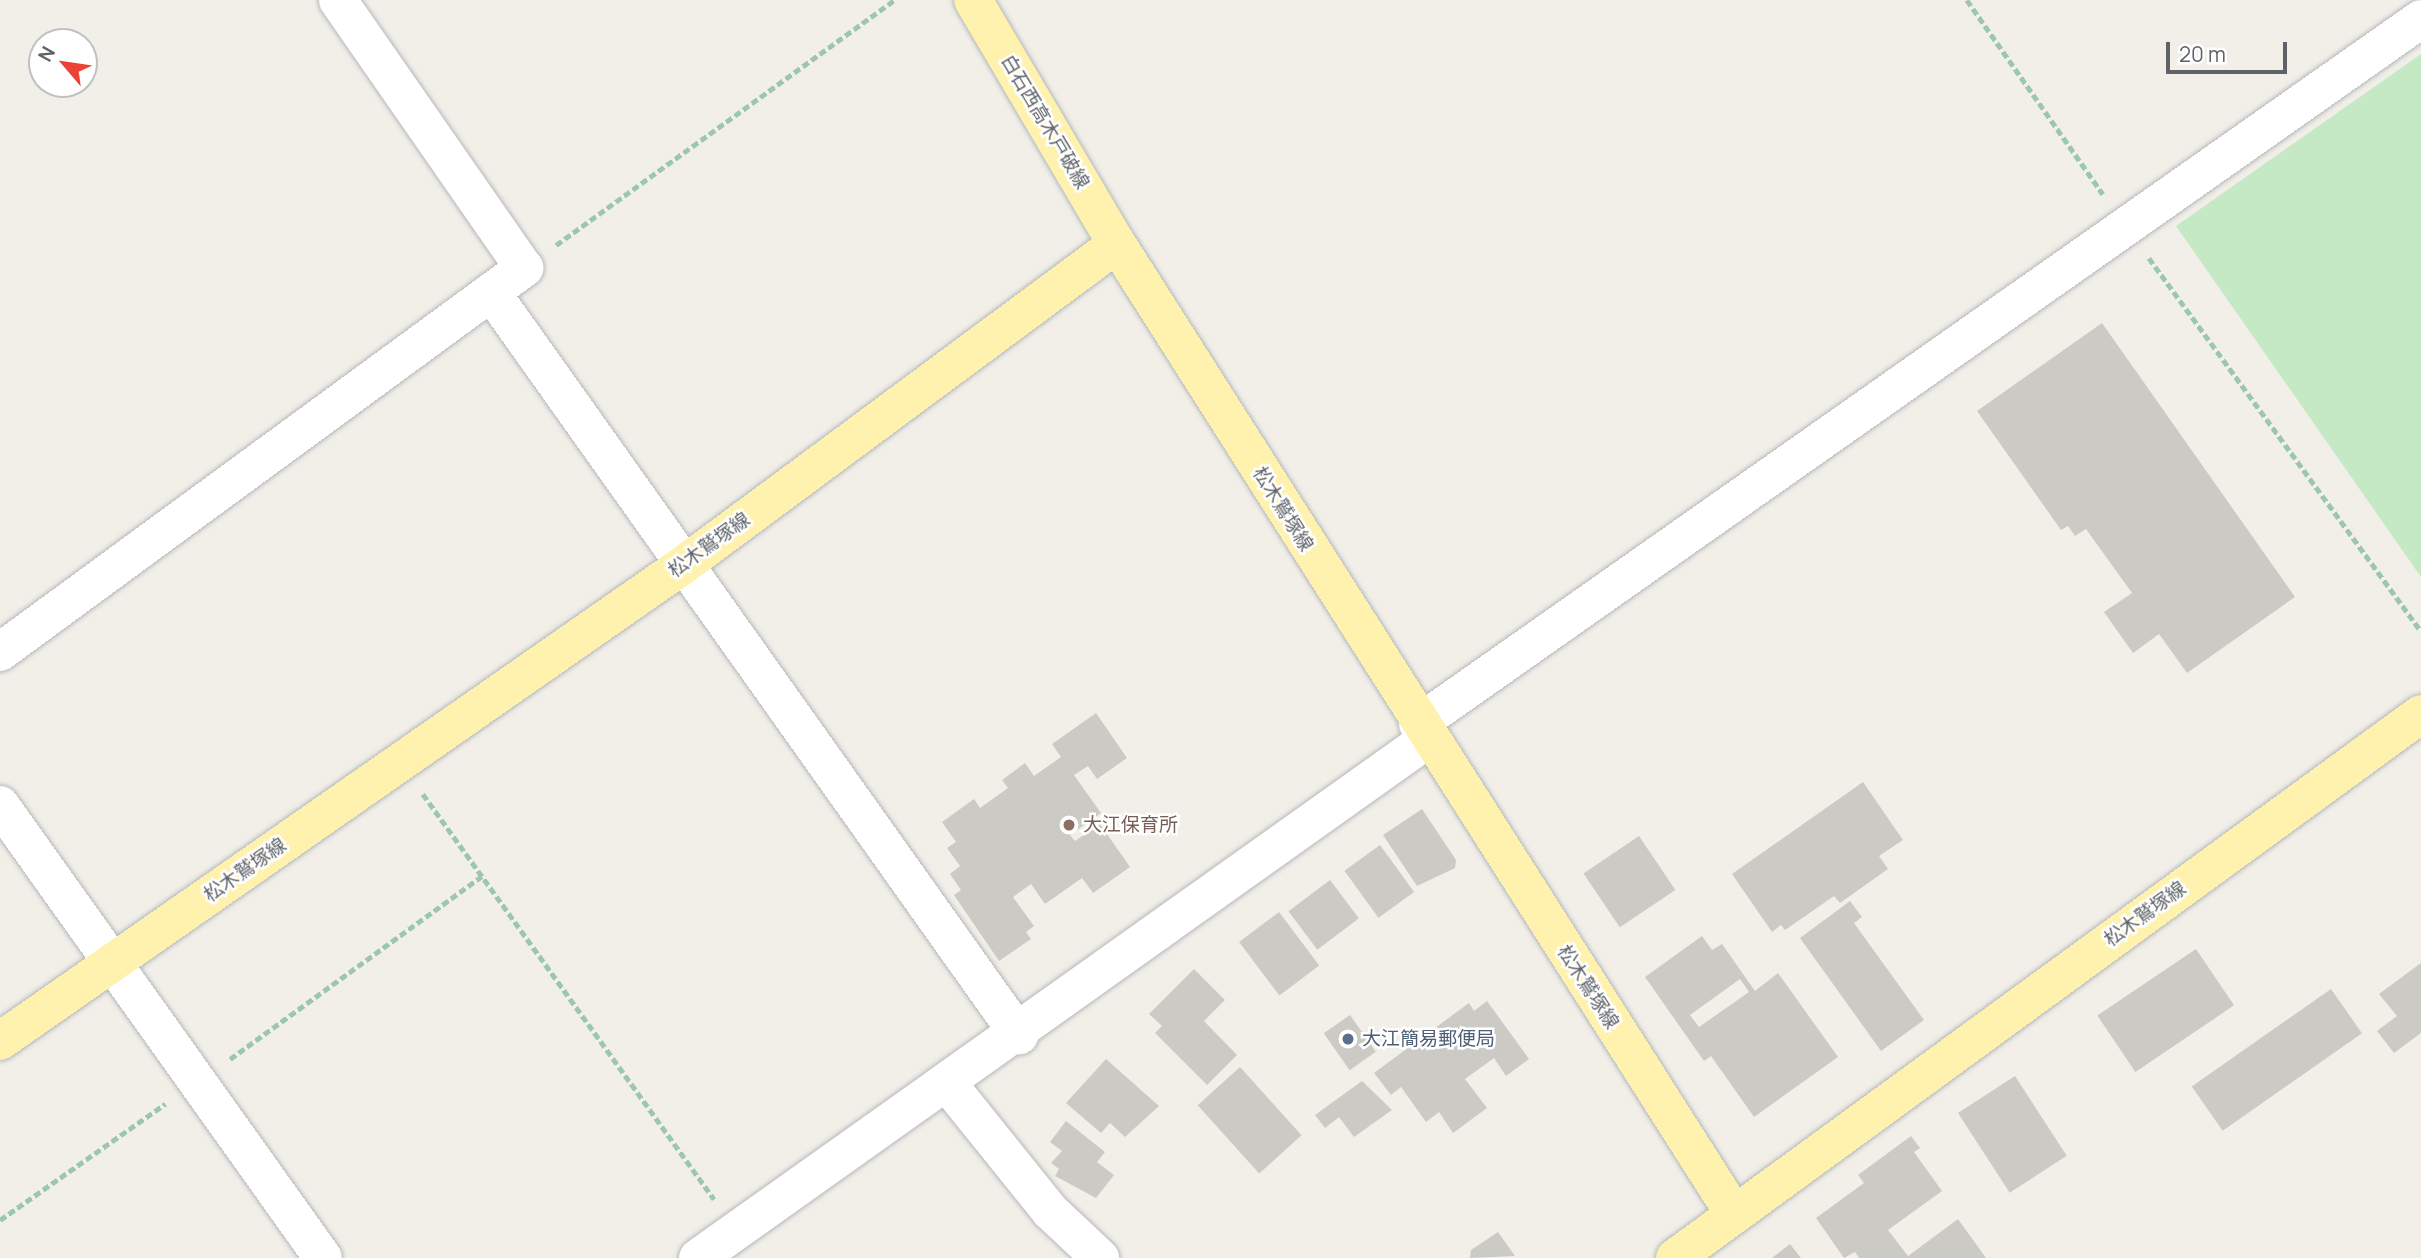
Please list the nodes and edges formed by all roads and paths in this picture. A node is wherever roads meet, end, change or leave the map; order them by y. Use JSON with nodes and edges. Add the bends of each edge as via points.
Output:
{"nodes":[{"id":1,"x":338,"y":0,"type":"edge"},
{"id":2,"x":895,"y":0,"type":"edge"},
{"id":3,"x":973,"y":0,"type":"edge"},
{"id":4,"x":1967,"y":0,"type":"edge"},
{"id":5,"x":2421,"y":19,"type":"edge"},
{"id":6,"x":2126,"y":227,"type":"junction"},
{"id":7,"x":1117,"y":244,"type":"junction"},
{"id":8,"x":524,"y":268,"type":"junction"},
{"id":9,"x":491,"y":292,"type":"junction"},
{"id":10,"x":682,"y":566,"type":"junction"},
{"id":11,"x":2421,"y":631,"type":"edge"},
{"id":12,"x":0,"y":652,"type":"edge"},
{"id":13,"x":2421,"y":714,"type":"edge"},
{"id":14,"x":1423,"y":731,"type":"junction"},
{"id":15,"x":402,"y":761,"type":"junction"},
{"id":16,"x":0,"y":805,"type":"edge"},
{"id":17,"x":482,"y":876,"type":"junction"},
{"id":18,"x":113,"y":963,"type":"junction"},
{"id":19,"x":1019,"y":1035,"type":"junction"},
{"id":20,"x":0,"y":1041,"type":"edge"},
{"id":21,"x":197,"y":1081,"type":"junction"},
{"id":22,"x":948,"y":1084,"type":"junction"},
{"id":23,"x":1733,"y":1212,"type":"junction"},
{"id":24,"x":0,"y":1220,"type":"edge"},
{"id":25,"x":737,"y":1231,"type":"junction"},
{"id":26,"x":323,"y":1258,"type":"edge"},
{"id":27,"x":698,"y":1258,"type":"edge"},
{"id":28,"x":1100,"y":1258,"type":"edge"},
{"id":29,"x":1675,"y":1258,"type":"edge"}],
"edges":[{"from":1,"to":8,"type":"street"},
{"from":2,"to":8,"type":"path"},
{"from":3,"to":7,"type":"main road","name":"白石西高木戸破線"},
{"from":4,"to":6,"type":"path"},
{"from":5,"to":6,"type":"street"},
{"from":6,"to":11,"type":"path"},
{"from":6,"to":14,"type":"street"},
{"from":7,"to":10,"type":"main road","name":"松木鷲塚線"},
{"from":7,"to":14,"type":"main road","name":"松木鷲塚線"},
{"from":8,"to":9,"type":"street"},
{"from":9,"to":10,"type":"street"},
{"from":9,"to":12,"type":"street"},
{"from":10,"to":15,"type":"main road","name":"松木鷲塚線"},
{"from":10,"to":19,"type":"street"},
{"from":13,"to":23,"type":"main road","name":"松木鷲塚線"},
{"from":14,"to":19,"type":"street"},
{"from":14,"to":23,"type":"main road","name":"松木鷲塚線"},
{"from":15,"to":17,"type":"path"},
{"from":15,"to":18,"type":"main road","name":"松木鷲塚線"},
{"from":16,"to":18,"type":"street"},
{"from":17,"to":21,"type":"path"},
{"from":17,"to":25,"type":"path"},
{"from":18,"to":20,"type":"main road","name":"松木鷲塚線"},
{"from":18,"to":21,"type":"street"},
{"from":19,"to":22,"type":"street"},
{"from":21,"to":24,"type":"path"},
{"from":21,"to":26,"type":"street"},
{"from":22,"to":25,"type":"street"},
{"from":22,"to":28,"type":"street","via":[[1050,1211]]},
{"from":23,"to":29,"type":"main road"},
{"from":25,"to":27,"type":"street"}]}
